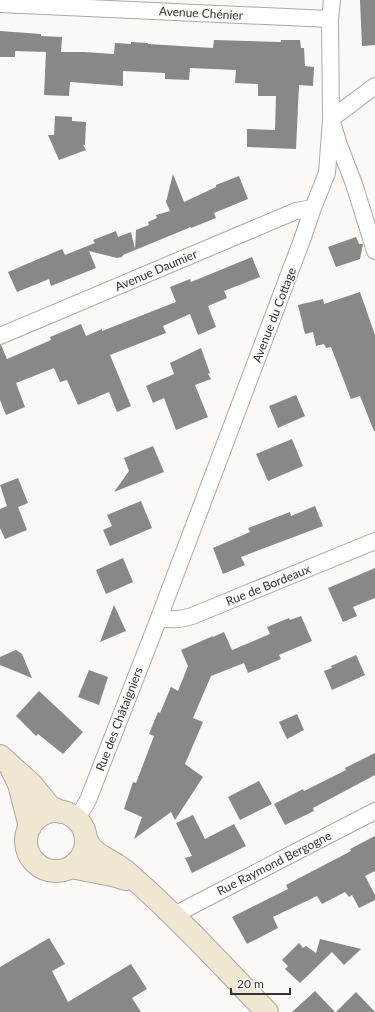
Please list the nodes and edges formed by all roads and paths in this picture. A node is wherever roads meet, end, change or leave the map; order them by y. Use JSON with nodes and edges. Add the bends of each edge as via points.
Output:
{"nodes":[{"id":1,"x":332,"y":0,"type":"edge"},
{"id":2,"x":0,"y":4,"type":"edge"},
{"id":3,"x":330,"y":19,"type":"junction"},
{"id":4,"x":375,"y":86,"type":"edge"},
{"id":5,"x":331,"y":119,"type":"junction"},
{"id":6,"x":313,"y":208,"type":"junction"},
{"id":7,"x":375,"y":251,"type":"edge"},
{"id":8,"x":0,"y":336,"type":"edge"},
{"id":9,"x":375,"y":541,"type":"edge"},
{"id":10,"x":159,"y":618,"type":"junction"},
{"id":11,"x":3,"y":759,"type":"edge"},
{"id":12,"x":375,"y":811,"type":"edge"},
{"id":13,"x":68,"y":815,"type":"junction"},
{"id":14,"x":30,"y":827,"type":"junction"},
{"id":15,"x":86,"y":839,"type":"junction"},
{"id":16,"x":71,"y":867,"type":"junction"},
{"id":17,"x":139,"y":884,"type":"junction"},
{"id":18,"x":174,"y":915,"type":"junction"},
{"id":19,"x":267,"y":1012,"type":"edge"}],
"edges":[{"from":1,"to":3,"type":"street","name":"Avenue du Cottage"},
{"from":2,"to":3,"type":"street","name":"Avenue Chénier"},
{"from":3,"to":5,"type":"street","name":"Avenue du Cottage"},
{"from":4,"to":5,"type":"street"},
{"from":5,"to":6,"type":"street","name":"Avenue du Cottage","via":[[328,173]]},
{"from":5,"to":7,"type":"street"},
{"from":6,"to":8,"type":"street","name":"Avenue Daumier","via":[[296,211]]},
{"from":6,"to":10,"type":"street","name":"Avenue du Cottage"},
{"from":9,"to":10,"type":"street","name":"Rue de Bordeaux","via":[[192,616],[180,620]]},
{"from":10,"to":13,"type":"street","name":"Rue des Châtaigniers","via":[[88,800]]},
{"from":11,"to":13,"type":"main road","via":[[29,782],[50,807]]},
{"from":11,"to":14,"type":"main road","via":[[13,770],[19,784]]},
{"from":12,"to":18,"type":"street","name":"Rue Raymond Bergogne"},
{"from":13,"to":14,"type":"main road","via":[[48,812],[36,819]]},
{"from":13,"to":15,"type":"main road","via":[[82,826]]},
{"from":14,"to":16,"type":"main road","via":[[27,843],[34,861],[52,870]]},
{"from":15,"to":16,"type":"main road","via":[[81,858]]},
{"from":15,"to":17,"type":"main road","via":[[96,853],[121,868]]},
{"from":16,"to":17,"type":"main road","via":[[112,875]]},
{"from":17,"to":18,"type":"main road"},
{"from":18,"to":19,"type":"main road"}]}
